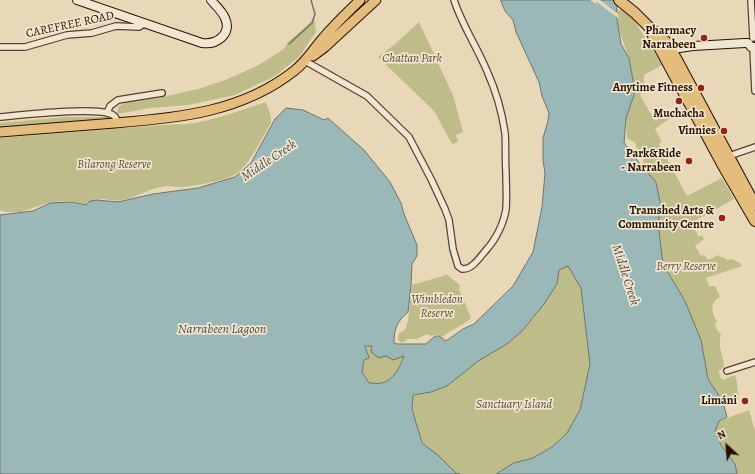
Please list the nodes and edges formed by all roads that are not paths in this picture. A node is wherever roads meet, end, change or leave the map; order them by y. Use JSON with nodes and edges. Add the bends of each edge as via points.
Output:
{"nodes":[{"id":1,"x":77,"y":0,"type":"edge"},
{"id":2,"x":211,"y":0,"type":"edge"},
{"id":3,"x":360,"y":0,"type":"edge"},
{"id":4,"x":376,"y":0,"type":"edge"},
{"id":5,"x":454,"y":0,"type":"edge"},
{"id":6,"x":619,"y":0,"type":"edge"},
{"id":7,"x":751,"y":0,"type":"edge"},
{"id":8,"x":144,"y":24,"type":"junction"},
{"id":9,"x":328,"y":38,"type":"junction"},
{"id":10,"x":752,"y":42,"type":"edge"},
{"id":11,"x":0,"y":47,"type":"edge"},
{"id":12,"x":666,"y":50,"type":"junction"},
{"id":13,"x":305,"y":61,"type":"junction"},
{"id":14,"x":755,"y":91,"type":"edge"},
{"id":15,"x":162,"y":93,"type":"dead end"},
{"id":16,"x":107,"y":113,"type":"junction"},
{"id":17,"x":0,"y":117,"type":"edge"},
{"id":18,"x":117,"y":123,"type":"junction"},
{"id":19,"x":0,"y":132,"type":"edge"},
{"id":20,"x":755,"y":147,"type":"edge"},
{"id":21,"x":729,"y":156,"type":"junction"},
{"id":22,"x":755,"y":205,"type":"edge"},
{"id":23,"x":755,"y":221,"type":"edge"},
{"id":24,"x":755,"y":362,"type":"edge"},
{"id":25,"x":728,"y":371,"type":"dead end"}],
"edges":[{"from":1,"to":8,"type":"street"},
{"from":2,"to":8,"type":"street","via":[[226,20],[224,33],[216,42],[202,43]]},
{"from":3,"to":9,"type":"main road"},
{"from":4,"to":9,"type":"main road"},
{"from":5,"to":13,"type":"street","via":[[498,98],[505,133],[506,209],[489,247],[468,268],[462,269],[458,266],[452,249],[449,220],[445,209],[409,137],[367,96]]},
{"from":6,"to":12,"type":"highway","via":[[658,33]]},
{"from":7,"to":10,"type":"street"},
{"from":8,"to":11,"type":"street","name":"CAREFREE ROAD","via":[[138,27],[116,26],[92,33],[66,35],[25,46]]},
{"from":9,"to":13,"type":"main road","via":[[314,56]]},
{"from":10,"to":12,"type":"street"},
{"from":10,"to":14,"type":"street"},
{"from":12,"to":21,"type":"highway"},
{"from":12,"to":23,"type":"highway","via":[[722,164]]},
{"from":13,"to":18,"type":"main road","via":[[265,90],[229,105],[177,118]]},
{"from":15,"to":16,"type":"street","via":[[118,100],[110,106]]},
{"from":16,"to":17,"type":"street","via":[[72,112]]},
{"from":16,"to":18,"type":"street","via":[[115,117]]},
{"from":18,"to":19,"type":"main road"},
{"from":20,"to":21,"type":"street"},
{"from":21,"to":22,"type":"highway"},
{"from":24,"to":25,"type":"street"}]}
